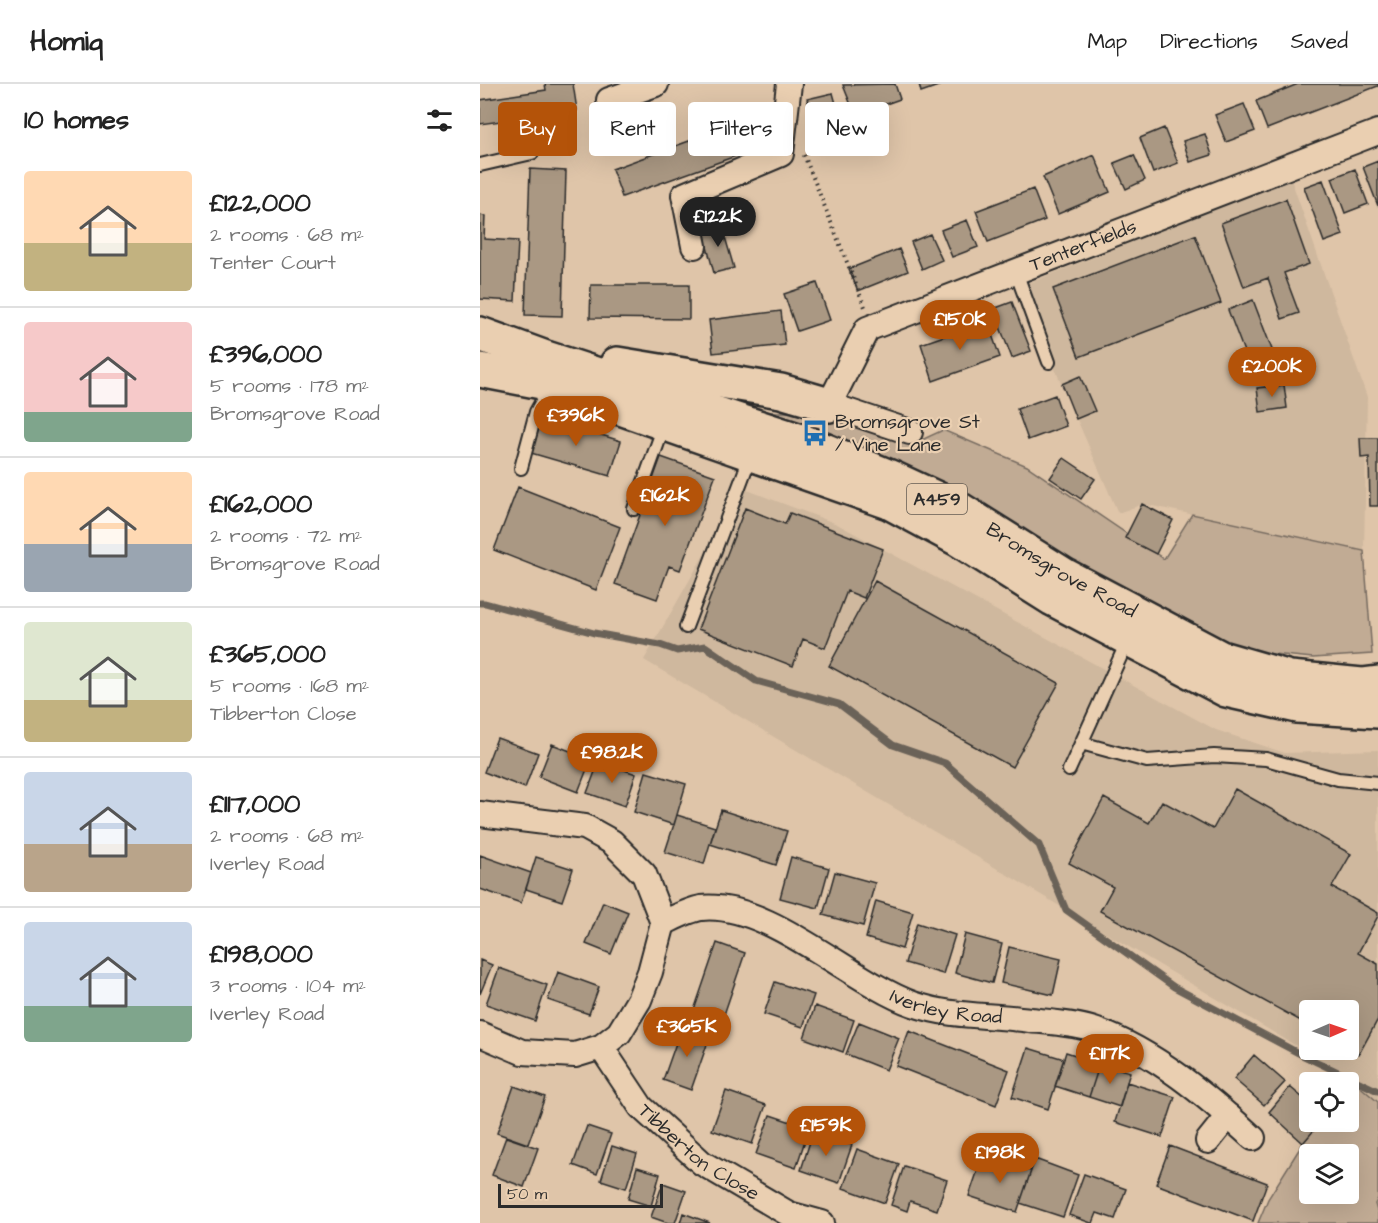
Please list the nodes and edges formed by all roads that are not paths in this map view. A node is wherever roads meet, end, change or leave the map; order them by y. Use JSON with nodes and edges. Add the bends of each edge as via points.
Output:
{"nodes":[{"id":1,"x":656,"y":84,"type":"edge"},
{"id":2,"x":789,"y":84,"type":"edge"},
{"id":3,"x":609,"y":100,"type":"dead end"},
{"id":4,"x":1378,"y":132,"type":"edge"},
{"id":5,"x":519,"y":156,"type":"edge"},
{"id":6,"x":480,"y":165,"type":"edge"},
{"id":7,"x":694,"y":246,"type":"dead end"},
{"id":8,"x":1016,"y":272,"type":"junction"},
{"id":9,"x":480,"y":334,"type":"edge"},
{"id":10,"x":1049,"y":362,"type":"dead end"},
{"id":11,"x":480,"y":370,"type":"edge"},
{"id":12,"x":549,"y":371,"type":"junction"},
{"id":13,"x":829,"y":405,"type":"junction"},
{"id":14,"x":665,"y":424,"type":"junction"},
{"id":15,"x":910,"y":432,"type":"dead end"},
{"id":16,"x":752,"y":454,"type":"junction"},
{"id":17,"x":521,"y":468,"type":"dead end"},
{"id":18,"x":634,"y":509,"type":"dead end"},
{"id":19,"x":686,"y":627,"type":"dead end"},
{"id":20,"x":1128,"y":639,"type":"junction"},
{"id":21,"x":1378,"y":683,"type":"edge"},
{"id":22,"x":1378,"y":711,"type":"edge"},
{"id":23,"x":1081,"y":743,"type":"junction"},
{"id":24,"x":1069,"y":770,"type":"dead end"},
{"id":25,"x":1378,"y":783,"type":"edge"},
{"id":26,"x":480,"y":814,"type":"edge"},
{"id":27,"x":663,"y":923,"type":"junction"},
{"id":28,"x":480,"y":1034,"type":"edge"},
{"id":29,"x":602,"y":1047,"type":"junction"},
{"id":30,"x":1228,"y":1116,"type":"junction"},
{"id":31,"x":1253,"y":1138,"type":"dead end"},
{"id":32,"x":1208,"y":1141,"type":"dead end"},
{"id":33,"x":822,"y":1223,"type":"edge"}],
"edges":[{"from":1,"to":3,"type":"street"},
{"from":2,"to":7,"type":"street","via":[[781,154],[684,195]]},
{"from":4,"to":8,"type":"street","name":"Tenterfields"},
{"from":5,"to":6,"type":"lane"},
{"from":8,"to":10,"type":"lane"},
{"from":8,"to":13,"type":"street","name":"Tenterfields","via":[[867,329]]},
{"from":9,"to":12,"type":"main road","name":"Bromsgrove Road","number":"A459"},
{"from":11,"to":12,"type":"main road","name":"Bromsgrove Road","number":"A459"},
{"from":12,"to":13,"type":"main road","via":[[610,363],[781,391]]},
{"from":12,"to":14,"type":"main road","name":"Bromsgrove Road","number":"A459"},
{"from":12,"to":17,"type":"lane"},
{"from":12,"to":21,"type":"main road","name":"Bromsgrove Road","number":"A459","via":[[807,443],[891,477],[959,509],[1064,575],[1221,658],[1290,678]]},
{"from":13,"to":15,"type":"street"},
{"from":14,"to":16,"type":"main road","name":"Bromsgrove Road","number":"A459"},
{"from":14,"to":18,"type":"lane"},
{"from":16,"to":19,"type":"lane"},
{"from":16,"to":20,"type":"main road","name":"Bromsgrove Road","number":"A459","via":[[889,502]]},
{"from":20,"to":22,"type":"main road","name":"Bromsgrove Road","number":"A459","via":[[1226,690],[1297,706]]},
{"from":20,"to":23,"type":"lane"},
{"from":23,"to":24,"type":"lane"},
{"from":23,"to":25,"type":"lane","via":[[1147,761],[1214,756],[1266,759],[1338,779]]},
{"from":26,"to":27,"type":"street","via":[[585,827],[612,842],[645,874]]},
{"from":27,"to":29,"type":"street","via":[[651,972],[639,1000],[619,1033]]},
{"from":27,"to":30,"type":"street","name":"Iverley Road","via":[[700,908],[730,910],[769,922],[871,984],[913,1004],[956,1015],[1027,1019],[1095,1030],[1144,1053]]},
{"from":28,"to":29,"type":"street","via":[[522,1052],[575,1055]]},
{"from":29,"to":33,"type":"street","name":"Tibberton Close","via":[[641,1107],[702,1164],[789,1214]]},
{"from":30,"to":31,"type":"street","name":"Iverley Road"},
{"from":30,"to":32,"type":"street"}]}
